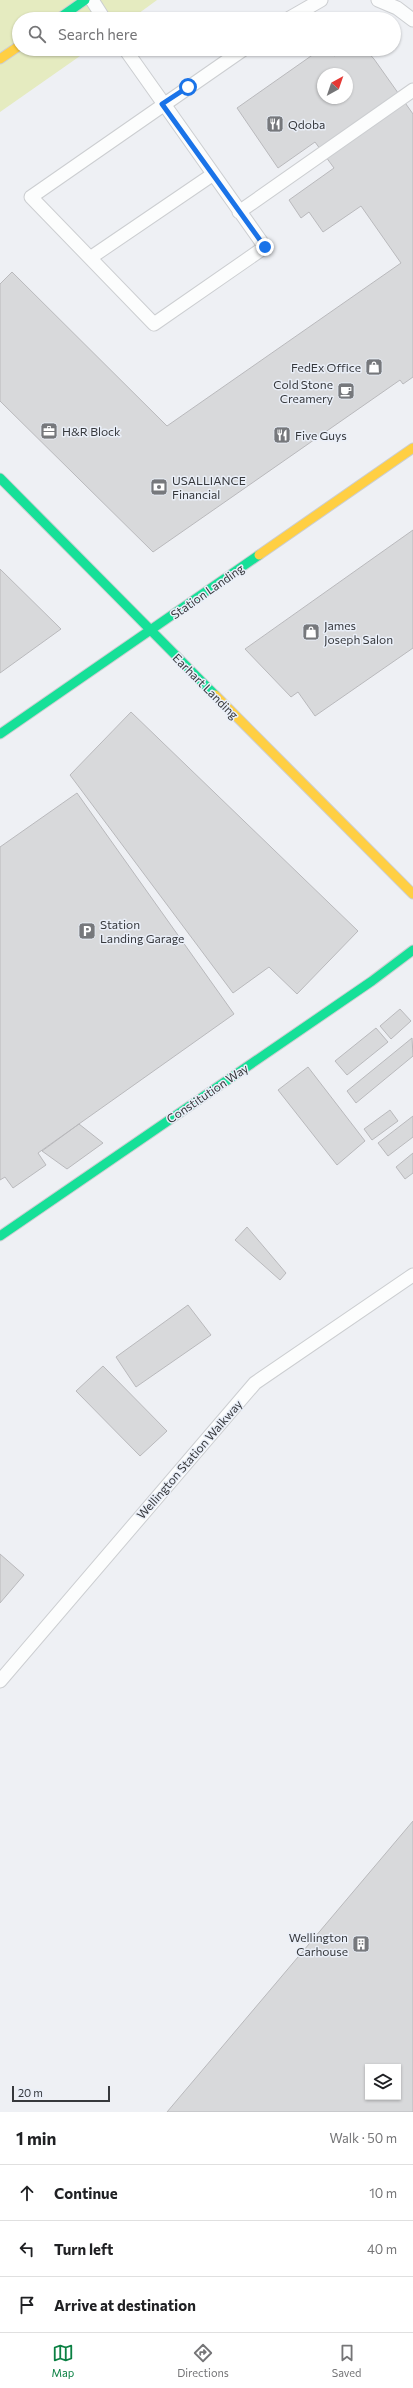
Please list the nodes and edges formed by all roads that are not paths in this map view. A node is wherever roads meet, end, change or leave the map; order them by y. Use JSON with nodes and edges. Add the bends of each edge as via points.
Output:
{"nodes":[{"id":1,"x":85,"y":0,"type":"edge"},
{"id":2,"x":92,"y":0,"type":"edge"},
{"id":3,"x":321,"y":0,"type":"edge"},
{"id":4,"x":378,"y":0,"type":"edge"},
{"id":5,"x":68,"y":12,"type":"edge"},
{"id":6,"x":100,"y":12,"type":"edge"},
{"id":7,"x":300,"y":12,"type":"edge"},
{"id":8,"x":413,"y":20,"type":"edge"},
{"id":9,"x":12,"y":51,"type":"edge"},
{"id":10,"x":130,"y":56,"type":"edge"},
{"id":11,"x":234,"y":56,"type":"edge"},
{"id":12,"x":0,"y":59,"type":"edge"},
{"id":13,"x":413,"y":90,"type":"edge"},
{"id":14,"x":162,"y":104,"type":"junction"},
{"id":15,"x":212,"y":175,"type":"junction"},
{"id":16,"x":239,"y":212,"type":"junction"},
{"id":17,"x":90,"y":258,"type":"junction"},
{"id":18,"x":413,"y":448,"type":"edge"},
{"id":19,"x":0,"y":478,"type":"edge"},
{"id":20,"x":150,"y":630,"type":"junction"},
{"id":21,"x":0,"y":734,"type":"edge"},
{"id":22,"x":413,"y":894,"type":"edge"},
{"id":23,"x":413,"y":950,"type":"edge"},
{"id":24,"x":0,"y":1236,"type":"edge"},
{"id":25,"x":413,"y":1275,"type":"edge"},
{"id":26,"x":0,"y":1681,"type":"edge"}],
"edges":[{"from":1,"to":5,"type":"main road"},
{"from":2,"to":6,"type":"lane"},
{"from":3,"to":7,"type":"lane"},
{"from":4,"to":8,"type":"lane","via":[[397,8]]},
{"from":9,"to":12,"type":"main road"},
{"from":10,"to":14,"type":"lane"},
{"from":11,"to":14,"type":"lane"},
{"from":13,"to":16,"type":"lane"},
{"from":14,"to":15,"type":"lane"},
{"from":14,"to":17,"type":"lane","via":[[31,197]]},
{"from":15,"to":16,"type":"lane"},
{"from":15,"to":17,"type":"lane"},
{"from":16,"to":17,"type":"lane","via":[[265,247],[154,324]]},
{"from":18,"to":20,"type":"main road","name":"Station Landing"},
{"from":19,"to":20,"type":"main road","name":"Earhart Landing"},
{"from":20,"to":21,"type":"main road","name":"Station Landing"},
{"from":20,"to":22,"type":"main road","name":"Earhart Landing"},
{"from":23,"to":24,"type":"main road","name":"Constitution Way","via":[[372,981]]},
{"from":25,"to":26,"type":"lane","name":"Wellington Station Walkway","via":[[255,1383]]}]}
